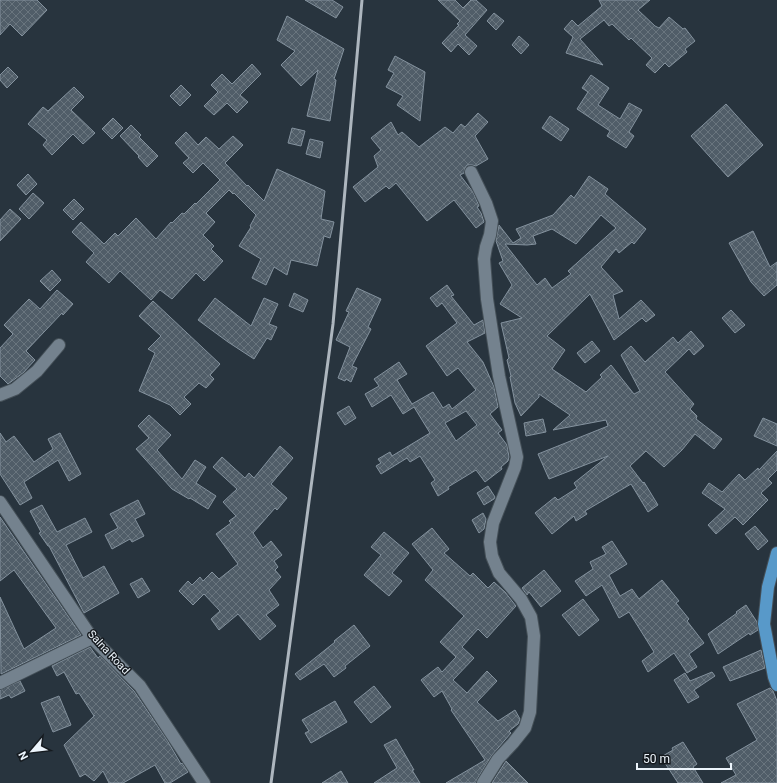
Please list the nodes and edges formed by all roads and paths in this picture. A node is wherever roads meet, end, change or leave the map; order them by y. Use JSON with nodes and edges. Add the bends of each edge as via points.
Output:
{"nodes":[{"id":1,"x":471,"y":172,"type":"dead end"},
{"id":2,"x":59,"y":345,"type":"dead end"},
{"id":3,"x":0,"y":395,"type":"edge"},
{"id":4,"x":0,"y":502,"type":"edge"},
{"id":5,"x":777,"y":552,"type":"edge"},
{"id":6,"x":92,"y":638,"type":"junction"},
{"id":7,"x":0,"y":683,"type":"edge"},
{"id":8,"x":777,"y":685,"type":"edge"},
{"id":9,"x":204,"y":783,"type":"edge"},
{"id":10,"x":483,"y":783,"type":"edge"}],
"edges":[{"from":1,"to":10,"type":"street","via":[[492,221],[484,259],[487,299],[499,376],[517,457],[492,523],[490,542],[499,573],[531,617],[534,636],[530,712],[525,728],[498,759]]},
{"from":2,"to":3,"type":"street","via":[[37,372],[15,389]]},
{"from":4,"to":6,"type":"street","name":"Salna Road"},
{"from":5,"to":8,"type":"main road","via":[[768,587],[764,624]]},
{"from":6,"to":7,"type":"street"},
{"from":6,"to":9,"type":"street","name":"Salna Road","via":[[140,686]]}]}
